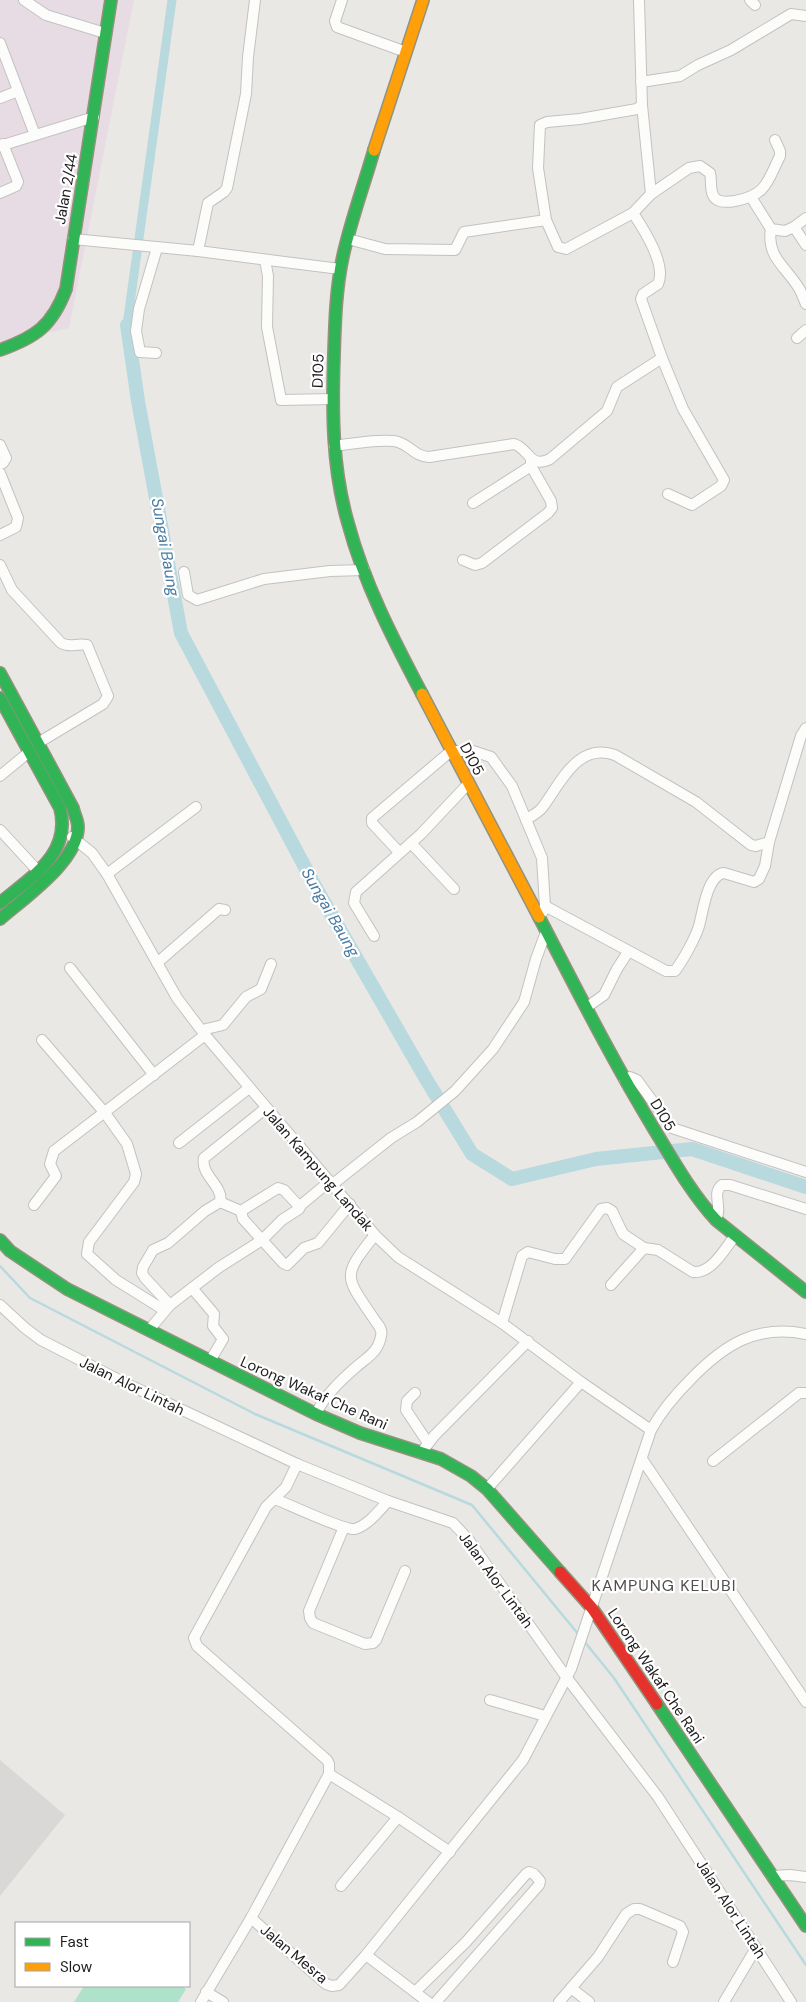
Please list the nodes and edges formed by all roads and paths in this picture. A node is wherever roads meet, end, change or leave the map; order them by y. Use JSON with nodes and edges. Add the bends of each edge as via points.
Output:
{"nodes":[{"id":1,"x":24,"y":0,"type":"edge"},
{"id":2,"x":110,"y":0,"type":"edge"},
{"id":3,"x":255,"y":0,"type":"edge"},
{"id":4,"x":342,"y":0,"type":"edge"},
{"id":5,"x":423,"y":0,"type":"edge"},
{"id":6,"x":639,"y":0,"type":"edge"},
{"id":7,"x":806,"y":16,"type":"edge"},
{"id":8,"x":105,"y":33,"type":"junction"},
{"id":9,"x":1,"y":47,"type":"edge"},
{"id":10,"x":406,"y":52,"type":"junction"},
{"id":11,"x":641,"y":82,"type":"junction"},
{"id":12,"x":18,"y":91,"type":"junction"},
{"id":13,"x":0,"y":98,"type":"edge"},
{"id":14,"x":642,"y":105,"type":"junction"},
{"id":15,"x":94,"y":117,"type":"junction"},
{"id":16,"x":35,"y":135,"type":"junction"},
{"id":17,"x":774,"y":140,"type":"dead end"},
{"id":18,"x":2,"y":145,"type":"edge"},
{"id":19,"x":0,"y":193,"type":"edge"},
{"id":20,"x":651,"y":194,"type":"junction"},
{"id":21,"x":751,"y":197,"type":"junction"},
{"id":22,"x":633,"y":213,"type":"junction"},
{"id":23,"x":806,"y":218,"type":"edge"},
{"id":24,"x":546,"y":220,"type":"junction"},
{"id":25,"x":794,"y":227,"type":"junction"},
{"id":26,"x":770,"y":229,"type":"junction"},
{"id":27,"x":73,"y":239,"type":"junction"},
{"id":28,"x":348,"y":239,"type":"junction"},
{"id":29,"x":806,"y":244,"type":"edge"},
{"id":30,"x":157,"y":248,"type":"junction"},
{"id":31,"x":198,"y":251,"type":"junction"},
{"id":32,"x":265,"y":260,"type":"junction"},
{"id":33,"x":340,"y":269,"type":"junction"},
{"id":34,"x":806,"y":304,"type":"edge"},
{"id":35,"x":806,"y":330,"type":"edge"},
{"id":36,"x":797,"y":338,"type":"dead end"},
{"id":37,"x":0,"y":350,"type":"edge"},
{"id":38,"x":156,"y":353,"type":"dead end"},
{"id":39,"x":662,"y":358,"type":"junction"},
{"id":40,"x":332,"y":399,"type":"junction"},
{"id":41,"x":0,"y":445,"type":"edge"},
{"id":42,"x":334,"y":446,"type":"junction"},
{"id":43,"x":531,"y":463,"type":"junction"},
{"id":44,"x":0,"y":464,"type":"edge"},
{"id":45,"x":0,"y":473,"type":"edge"},
{"id":46,"x":668,"y":494,"type":"dead end"},
{"id":47,"x":473,"y":503,"type":"dead end"},
{"id":48,"x":0,"y":535,"type":"edge"},
{"id":49,"x":463,"y":560,"type":"dead end"},
{"id":50,"x":0,"y":565,"type":"edge"},
{"id":51,"x":364,"y":570,"type":"junction"},
{"id":52,"x":184,"y":572,"type":"dead end"},
{"id":53,"x":0,"y":673,"type":"edge"},
{"id":54,"x":0,"y":698,"type":"edge"},
{"id":55,"x":806,"y":728,"type":"edge"},
{"id":56,"x":34,"y":748,"type":"junction"},
{"id":57,"x":451,"y":751,"type":"junction"},
{"id":58,"x":0,"y":776,"type":"edge"},
{"id":59,"x":468,"y":784,"type":"junction"},
{"id":60,"x":196,"y":807,"type":"dead end"},
{"id":61,"x":526,"y":820,"type":"junction"},
{"id":62,"x":0,"y":830,"type":"edge"},
{"id":63,"x":63,"y":831,"type":"junction"},
{"id":64,"x":77,"y":840,"type":"junction"},
{"id":65,"x":769,"y":842,"type":"junction"},
{"id":66,"x":411,"y":843,"type":"junction"},
{"id":67,"x":399,"y":852,"type":"junction"},
{"id":68,"x":37,"y":870,"type":"junction"},
{"id":69,"x":107,"y":874,"type":"junction"},
{"id":70,"x":454,"y":889,"type":"dead end"},
{"id":71,"x":0,"y":903,"type":"edge"},
{"id":72,"x":545,"y":906,"type":"junction"},
{"id":73,"x":225,"y":910,"type":"dead end"},
{"id":74,"x":0,"y":919,"type":"edge"},
{"id":75,"x":539,"y":920,"type":"junction"},
{"id":76,"x":546,"y":932,"type":"junction"},
{"id":77,"x":374,"y":936,"type":"dead end"},
{"id":78,"x":628,"y":952,"type":"junction"},
{"id":79,"x":156,"y":963,"type":"junction"},
{"id":80,"x":271,"y":964,"type":"dead end"},
{"id":81,"x":70,"y":968,"type":"dead end"},
{"id":82,"x":587,"y":1007,"type":"junction"},
{"id":83,"x":203,"y":1032,"type":"junction"},
{"id":84,"x":42,"y":1040,"type":"dead end"},
{"id":85,"x":154,"y":1075,"type":"junction"},
{"id":86,"x":624,"y":1080,"type":"junction"},
{"id":87,"x":249,"y":1088,"type":"junction"},
{"id":88,"x":266,"y":1108,"type":"junction"},
{"id":89,"x":104,"y":1113,"type":"junction"},
{"id":90,"x":179,"y":1143,"type":"dead end"},
{"id":91,"x":806,"y":1172,"type":"edge"},
{"id":92,"x":331,"y":1183,"type":"junction"},
{"id":93,"x":220,"y":1202,"type":"junction"},
{"id":94,"x":350,"y":1204,"type":"junction"},
{"id":95,"x":34,"y":1205,"type":"dead end"},
{"id":96,"x":301,"y":1205,"type":"junction"},
{"id":97,"x":806,"y":1209,"type":"edge"},
{"id":98,"x":241,"y":1211,"type":"junction"},
{"id":99,"x":716,"y":1220,"type":"junction"},
{"id":100,"x":375,"y":1235,"type":"junction"},
{"id":101,"x":735,"y":1236,"type":"junction"},
{"id":102,"x":0,"y":1240,"type":"edge"},
{"id":103,"x":262,"y":1240,"type":"junction"},
{"id":104,"x":644,"y":1248,"type":"junction"},
{"id":105,"x":611,"y":1285,"type":"dead end"},
{"id":106,"x":192,"y":1288,"type":"junction"},
{"id":107,"x":806,"y":1292,"type":"edge"},
{"id":108,"x":0,"y":1305,"type":"edge"},
{"id":109,"x":167,"y":1308,"type":"junction"},
{"id":110,"x":502,"y":1323,"type":"junction"},
{"id":111,"x":149,"y":1330,"type":"junction"},
{"id":112,"x":806,"y":1334,"type":"edge"},
{"id":113,"x":528,"y":1341,"type":"junction"},
{"id":114,"x":210,"y":1361,"type":"junction"},
{"id":115,"x":581,"y":1382,"type":"junction"},
{"id":116,"x":414,"y":1393,"type":"dead end"},
{"id":117,"x":806,"y":1393,"type":"edge"},
{"id":118,"x":316,"y":1414,"type":"junction"},
{"id":119,"x":651,"y":1430,"type":"junction"},
{"id":120,"x":425,"y":1448,"type":"junction"},
{"id":121,"x":642,"y":1459,"type":"junction"},
{"id":122,"x":713,"y":1461,"type":"dead end"},
{"id":123,"x":297,"y":1464,"type":"junction"},
{"id":124,"x":487,"y":1489,"type":"junction"},
{"id":125,"x":274,"y":1499,"type":"junction"},
{"id":126,"x":388,"y":1502,"type":"junction"},
{"id":127,"x":344,"y":1527,"type":"junction"},
{"id":128,"x":405,"y":1571,"type":"dead end"},
{"id":129,"x":592,"y":1608,"type":"junction"},
{"id":130,"x":569,"y":1674,"type":"junction"},
{"id":131,"x":490,"y":1700,"type":"dead end"},
{"id":132,"x":806,"y":1702,"type":"edge"},
{"id":133,"x":546,"y":1716,"type":"junction"},
{"id":134,"x":329,"y":1774,"type":"junction"},
{"id":135,"x":398,"y":1816,"type":"junction"},
{"id":136,"x":450,"y":1852,"type":"junction"},
{"id":137,"x":772,"y":1876,"type":"junction"},
{"id":138,"x":806,"y":1877,"type":"edge"},
{"id":139,"x":342,"y":1886,"type":"dead end"},
{"id":140,"x":251,"y":1918,"type":"junction"},
{"id":141,"x":806,"y":1926,"type":"edge"},
{"id":142,"x":756,"y":1948,"type":"junction"},
{"id":143,"x":366,"y":1955,"type":"junction"},
{"id":144,"x":453,"y":1955,"type":"junction"},
{"id":145,"x":673,"y":1962,"type":"dead end"},
{"id":146,"x":463,"y":1970,"type":"junction"},
{"id":147,"x":571,"y":1988,"type":"junction"},
{"id":148,"x":206,"y":1992,"type":"junction"},
{"id":149,"x":415,"y":1992,"type":"junction"},
{"id":150,"x":201,"y":2002,"type":"edge"},
{"id":151,"x":223,"y":2002,"type":"edge"},
{"id":152,"x":428,"y":2002,"type":"edge"},
{"id":153,"x":436,"y":2002,"type":"edge"},
{"id":154,"x":560,"y":2002,"type":"edge"},
{"id":155,"x":589,"y":2002,"type":"edge"},
{"id":156,"x":724,"y":2002,"type":"edge"},
{"id":157,"x":791,"y":2002,"type":"edge"}],
"edges":[{"from":1,"to":8,"type":"street","via":[[46,14]]},
{"from":2,"to":8,"type":"street","name":"Jalan 2/44"},
{"from":3,"to":31,"type":"street","via":[[246,94],[227,188],[208,203]]},
{"from":4,"to":10,"type":"street","via":[[335,21],[337,27]]},
{"from":5,"to":10,"type":"street","name":"D105"},
{"from":6,"to":11,"type":"street"},
{"from":7,"to":11,"type":"street","via":[[791,14],[680,76]]},
{"from":8,"to":15,"type":"street","name":"Jalan 2/44"},
{"from":9,"to":12,"type":"street"},
{"from":10,"to":28,"type":"street","name":"D105"},
{"from":11,"to":14,"type":"street"},
{"from":12,"to":13,"type":"street"},
{"from":12,"to":16,"type":"street"},
{"from":14,"to":20,"type":"street"},
{"from":14,"to":24,"type":"street","via":[[637,109],[540,125],[538,168]]},
{"from":15,"to":16,"type":"street"},
{"from":15,"to":27,"type":"street","name":"Jalan 2/44"},
{"from":16,"to":18,"type":"street"},
{"from":17,"to":21,"type":"street","via":[[780,156],[764,188]]},
{"from":18,"to":19,"type":"street","via":[[18,182],[14,188]]},
{"from":20,"to":21,"type":"street","via":[[689,168],[699,166],[710,174],[712,194],[716,199],[730,202]]},
{"from":20,"to":22,"type":"street"},
{"from":21,"to":26,"type":"street"},
{"from":22,"to":24,"type":"street","via":[[566,248],[558,247]]},
{"from":22,"to":39,"type":"street","via":[[648,236],[660,273],[658,283],[641,298]]},
{"from":23,"to":25,"type":"street"},
{"from":24,"to":28,"type":"street","via":[[464,232],[455,250],[385,249]]},
{"from":25,"to":26,"type":"street","via":[[785,231]]},
{"from":25,"to":29,"type":"street"},
{"from":26,"to":34,"type":"street","via":[[770,248],[800,290]]},
{"from":27,"to":30,"type":"street"},
{"from":27,"to":37,"type":"street","name":"Jalan 2/44","via":[[66,289],[50,323],[31,338]]},
{"from":28,"to":33,"type":"street","name":"D105"},
{"from":30,"to":31,"type":"street"},
{"from":30,"to":38,"type":"street","via":[[136,331],[140,352]]},
{"from":31,"to":32,"type":"street"},
{"from":32,"to":33,"type":"street"},
{"from":32,"to":40,"type":"street","via":[[268,276],[266,327],[281,400]]},
{"from":33,"to":40,"type":"street","name":"D105"},
{"from":35,"to":36,"type":"street"},
{"from":39,"to":43,"type":"street","via":[[616,388],[607,411],[550,458]]},
{"from":39,"to":46,"type":"street","via":[[683,409],[724,480],[721,486],[692,505]]},
{"from":40,"to":42,"type":"street","name":"D105"},
{"from":41,"to":44,"type":"street","via":[[6,458]]},
{"from":42,"to":43,"type":"street","via":[[391,440],[429,458],[514,444],[521,446]]},
{"from":42,"to":51,"type":"street","name":"D105","via":[[342,500]]},
{"from":43,"to":47,"type":"street"},
{"from":43,"to":49,"type":"street","via":[[552,508],[482,563],[475,565]]},
{"from":45,"to":48,"type":"street","via":[[18,518],[16,527]]},
{"from":50,"to":56,"type":"street","via":[[12,590],[61,643],[87,645],[108,696],[103,704]]},
{"from":51,"to":52,"type":"street","via":[[264,578],[197,600],[188,595]]},
{"from":51,"to":57,"type":"street","name":"D105","via":[[387,626]]},
{"from":53,"to":56,"type":"street"},
{"from":54,"to":56,"type":"street"},
{"from":55,"to":65,"type":"street"},
{"from":56,"to":58,"type":"street"},
{"from":56,"to":63,"type":"street","via":[[60,808]]},
{"from":56,"to":64,"type":"street","via":[[72,808],[78,826]]},
{"from":57,"to":59,"type":"street","name":"D105"},
{"from":57,"to":61,"type":"street","via":[[473,751],[490,757],[512,786]]},
{"from":57,"to":67,"type":"street","via":[[372,818],[375,828]]},
{"from":59,"to":66,"type":"street"},
{"from":59,"to":75,"type":"street","name":"D105"},
{"from":60,"to":69,"type":"street"},
{"from":61,"to":65,"type":"street","via":[[541,809],[568,770],[584,757],[606,752],[696,802],[751,845]]},
{"from":61,"to":72,"type":"street","via":[[542,858]]},
{"from":62,"to":68,"type":"street"},
{"from":63,"to":64,"type":"street","name":"Jalan Kampung Landak"},
{"from":63,"to":68,"type":"street","via":[[54,852]]},
{"from":64,"to":69,"type":"street","name":"Jalan Kampung Landak","via":[[92,853]]},
{"from":64,"to":74,"type":"street","via":[[65,860]]},
{"from":65,"to":78,"type":"street","via":[[765,866],[757,881],[724,873],[714,878],[699,927],[675,971],[666,972]]},
{"from":66,"to":67,"type":"street"},
{"from":66,"to":70,"type":"street"},
{"from":67,"to":77,"type":"street","via":[[354,897],[354,903]]},
{"from":68,"to":71,"type":"street"},
{"from":69,"to":79,"type":"street","name":"Jalan Kampung Landak"},
{"from":72,"to":75,"type":"street"},
{"from":72,"to":78,"type":"street"},
{"from":73,"to":79,"type":"street","via":[[218,910]]},
{"from":75,"to":76,"type":"street","name":"D105"},
{"from":76,"to":82,"type":"street","name":"D105"},
{"from":76,"to":92,"type":"street","via":[[524,1002],[493,1050],[455,1091]]},
{"from":78,"to":82,"type":"street","via":[[604,995]]},
{"from":79,"to":83,"type":"street","name":"Jalan Kampung Landak"},
{"from":80,"to":83,"type":"street","via":[[261,989],[246,997],[223,1025]]},
{"from":81,"to":85,"type":"street"},
{"from":82,"to":86,"type":"street","name":"D105"},
{"from":83,"to":85,"type":"street"},
{"from":83,"to":87,"type":"street","name":"Jalan Kampung Landak"},
{"from":84,"to":89,"type":"street"},
{"from":85,"to":89,"type":"street"},
{"from":86,"to":91,"type":"street","via":[[630,1077],[637,1080],[672,1128]]},
{"from":86,"to":99,"type":"street","name":"D105","via":[[677,1168]]},
{"from":87,"to":88,"type":"street","name":"Jalan Kampung Landak"},
{"from":87,"to":90,"type":"street"},
{"from":88,"to":92,"type":"street","name":"Jalan Kampung Landak"},
{"from":88,"to":93,"type":"street","via":[[204,1158],[204,1168],[220,1195]]},
{"from":89,"to":95,"type":"street","via":[[54,1151],[50,1164],[56,1176]]},
{"from":89,"to":109,"type":"street","via":[[127,1144],[136,1179],[89,1241],[87,1252],[116,1280]]},
{"from":92,"to":94,"type":"street","name":"Jalan Kampung Landak"},
{"from":92,"to":96,"type":"street"},
{"from":93,"to":98,"type":"street"},
{"from":93,"to":109,"type":"street","via":[[168,1243],[153,1250],[143,1267],[142,1273]]},
{"from":94,"to":100,"type":"street","name":"Jalan Kampung Landak"},
{"from":94,"to":103,"type":"street","via":[[318,1243],[304,1248],[288,1264],[283,1263]]},
{"from":96,"to":98,"type":"street","via":[[278,1188]]},
{"from":96,"to":103,"type":"street"},
{"from":97,"to":99,"type":"street","via":[[722,1185],[716,1194],[720,1208]]},
{"from":98,"to":103,"type":"street","via":[[243,1219]]},
{"from":99,"to":101,"type":"street","name":"D105"},
{"from":100,"to":110,"type":"street","name":"Jalan Kampung Landak","via":[[398,1257]]},
{"from":100,"to":118,"type":"street","via":[[354,1261],[350,1274],[356,1293],[381,1329],[381,1337],[373,1354],[321,1403]]},
{"from":101,"to":104,"type":"street","via":[[713,1264],[698,1273],[658,1250]]},
{"from":101,"to":107,"type":"street","name":"D105"},
{"from":102,"to":111,"type":"street","name":"Lorong Wakaf Che Rani","via":[[10,1251],[67,1289]]},
{"from":103,"to":106,"type":"street"},
{"from":104,"to":105,"type":"street"},
{"from":104,"to":110,"type":"street","via":[[623,1234],[612,1211],[601,1209],[565,1259],[528,1252],[522,1256]]},
{"from":106,"to":109,"type":"street"},
{"from":106,"to":114,"type":"street","via":[[214,1314],[213,1326],[223,1339]]},
{"from":108,"to":123,"type":"street","name":"Jalan Alor Lintah","via":[[25,1328],[62,1351]]},
{"from":109,"to":111,"type":"street"},
{"from":110,"to":113,"type":"street","name":"Jalan Kampung Landak"},
{"from":111,"to":114,"type":"street","name":"Lorong Wakaf Che Rani"},
{"from":112,"to":119,"type":"street","name":"Jalan Mesra","via":[[783,1331],[756,1334],[723,1350],[671,1400]]},
{"from":113,"to":115,"type":"street","name":"Jalan Kampung Landak"},
{"from":113,"to":120,"type":"street"},
{"from":114,"to":118,"type":"street","name":"Lorong Wakaf Che Rani"},
{"from":115,"to":119,"type":"street","name":"Jalan Kampung Landak"},
{"from":115,"to":124,"type":"street"},
{"from":116,"to":120,"type":"street","via":[[407,1401],[406,1410]]},
{"from":117,"to":122,"type":"street","via":[[799,1393]]},
{"from":118,"to":120,"type":"street","name":"Lorong Wakaf Che Rani","via":[[360,1433]]},
{"from":119,"to":121,"type":"street","name":"Jalan Mesra"},
{"from":120,"to":124,"type":"street","name":"Lorong Wakaf Che Rani"},
{"from":121,"to":129,"type":"street","name":"Jalan Mesra"},
{"from":121,"to":132,"type":"street"},
{"from":123,"to":125,"type":"street","via":[[286,1487]]},
{"from":123,"to":126,"type":"street","name":"Jalan Alor Lintah"},
{"from":124,"to":129,"type":"street","name":"Lorong Wakaf Che Rani"},
{"from":125,"to":127,"type":"street"},
{"from":125,"to":134,"type":"street","via":[[266,1507],[196,1634],[195,1642],[327,1760]]},
{"from":126,"to":127,"type":"street","via":[[362,1526],[354,1529]]},
{"from":126,"to":130,"type":"street","name":"Jalan Alor Lintah","via":[[453,1523]]},
{"from":127,"to":128,"type":"street","via":[[310,1611],[313,1623],[365,1644],[373,1643]]},
{"from":129,"to":130,"type":"street","name":"Jalan Mesra"},
{"from":129,"to":137,"type":"street","name":"Lorong Wakaf Che Rani"},
{"from":130,"to":133,"type":"street","name":"Jalan Mesra"},
{"from":130,"to":142,"type":"street","name":"Jalan Alor Lintah","via":[[658,1797]]},
{"from":131,"to":133,"type":"street"},
{"from":133,"to":136,"type":"street","name":"Jalan Mesra","via":[[517,1769]]},
{"from":134,"to":135,"type":"street"},
{"from":134,"to":140,"type":"street"},
{"from":135,"to":136,"type":"street"},
{"from":135,"to":139,"type":"street"},
{"from":136,"to":143,"type":"street","name":"Jalan Mesra"},
{"from":137,"to":138,"type":"street"},
{"from":137,"to":141,"type":"street","name":"Lorong Wakaf Che Rani"},
{"from":140,"to":143,"type":"street","name":"Jalan Mesra","via":[[329,1986],[339,1985]]},
{"from":140,"to":148,"type":"street"},
{"from":142,"to":156,"type":"street"},
{"from":142,"to":157,"type":"street","name":"Jalan Alor Lintah"},
{"from":143,"to":149,"type":"street"},
{"from":144,"to":146,"type":"street"},
{"from":144,"to":146,"type":"street","via":[[526,1874],[529,1872],[538,1877],[540,1886]]},
{"from":144,"to":149,"type":"street"},
{"from":145,"to":147,"type":"street","via":[[683,1932],[680,1926],[634,1909],[626,1914],[598,1958]]},
{"from":146,"to":153,"type":"street"},
{"from":147,"to":154,"type":"street"},
{"from":147,"to":155,"type":"street"},
{"from":148,"to":150,"type":"street"},
{"from":148,"to":151,"type":"street"},
{"from":149,"to":152,"type":"street"}]}
